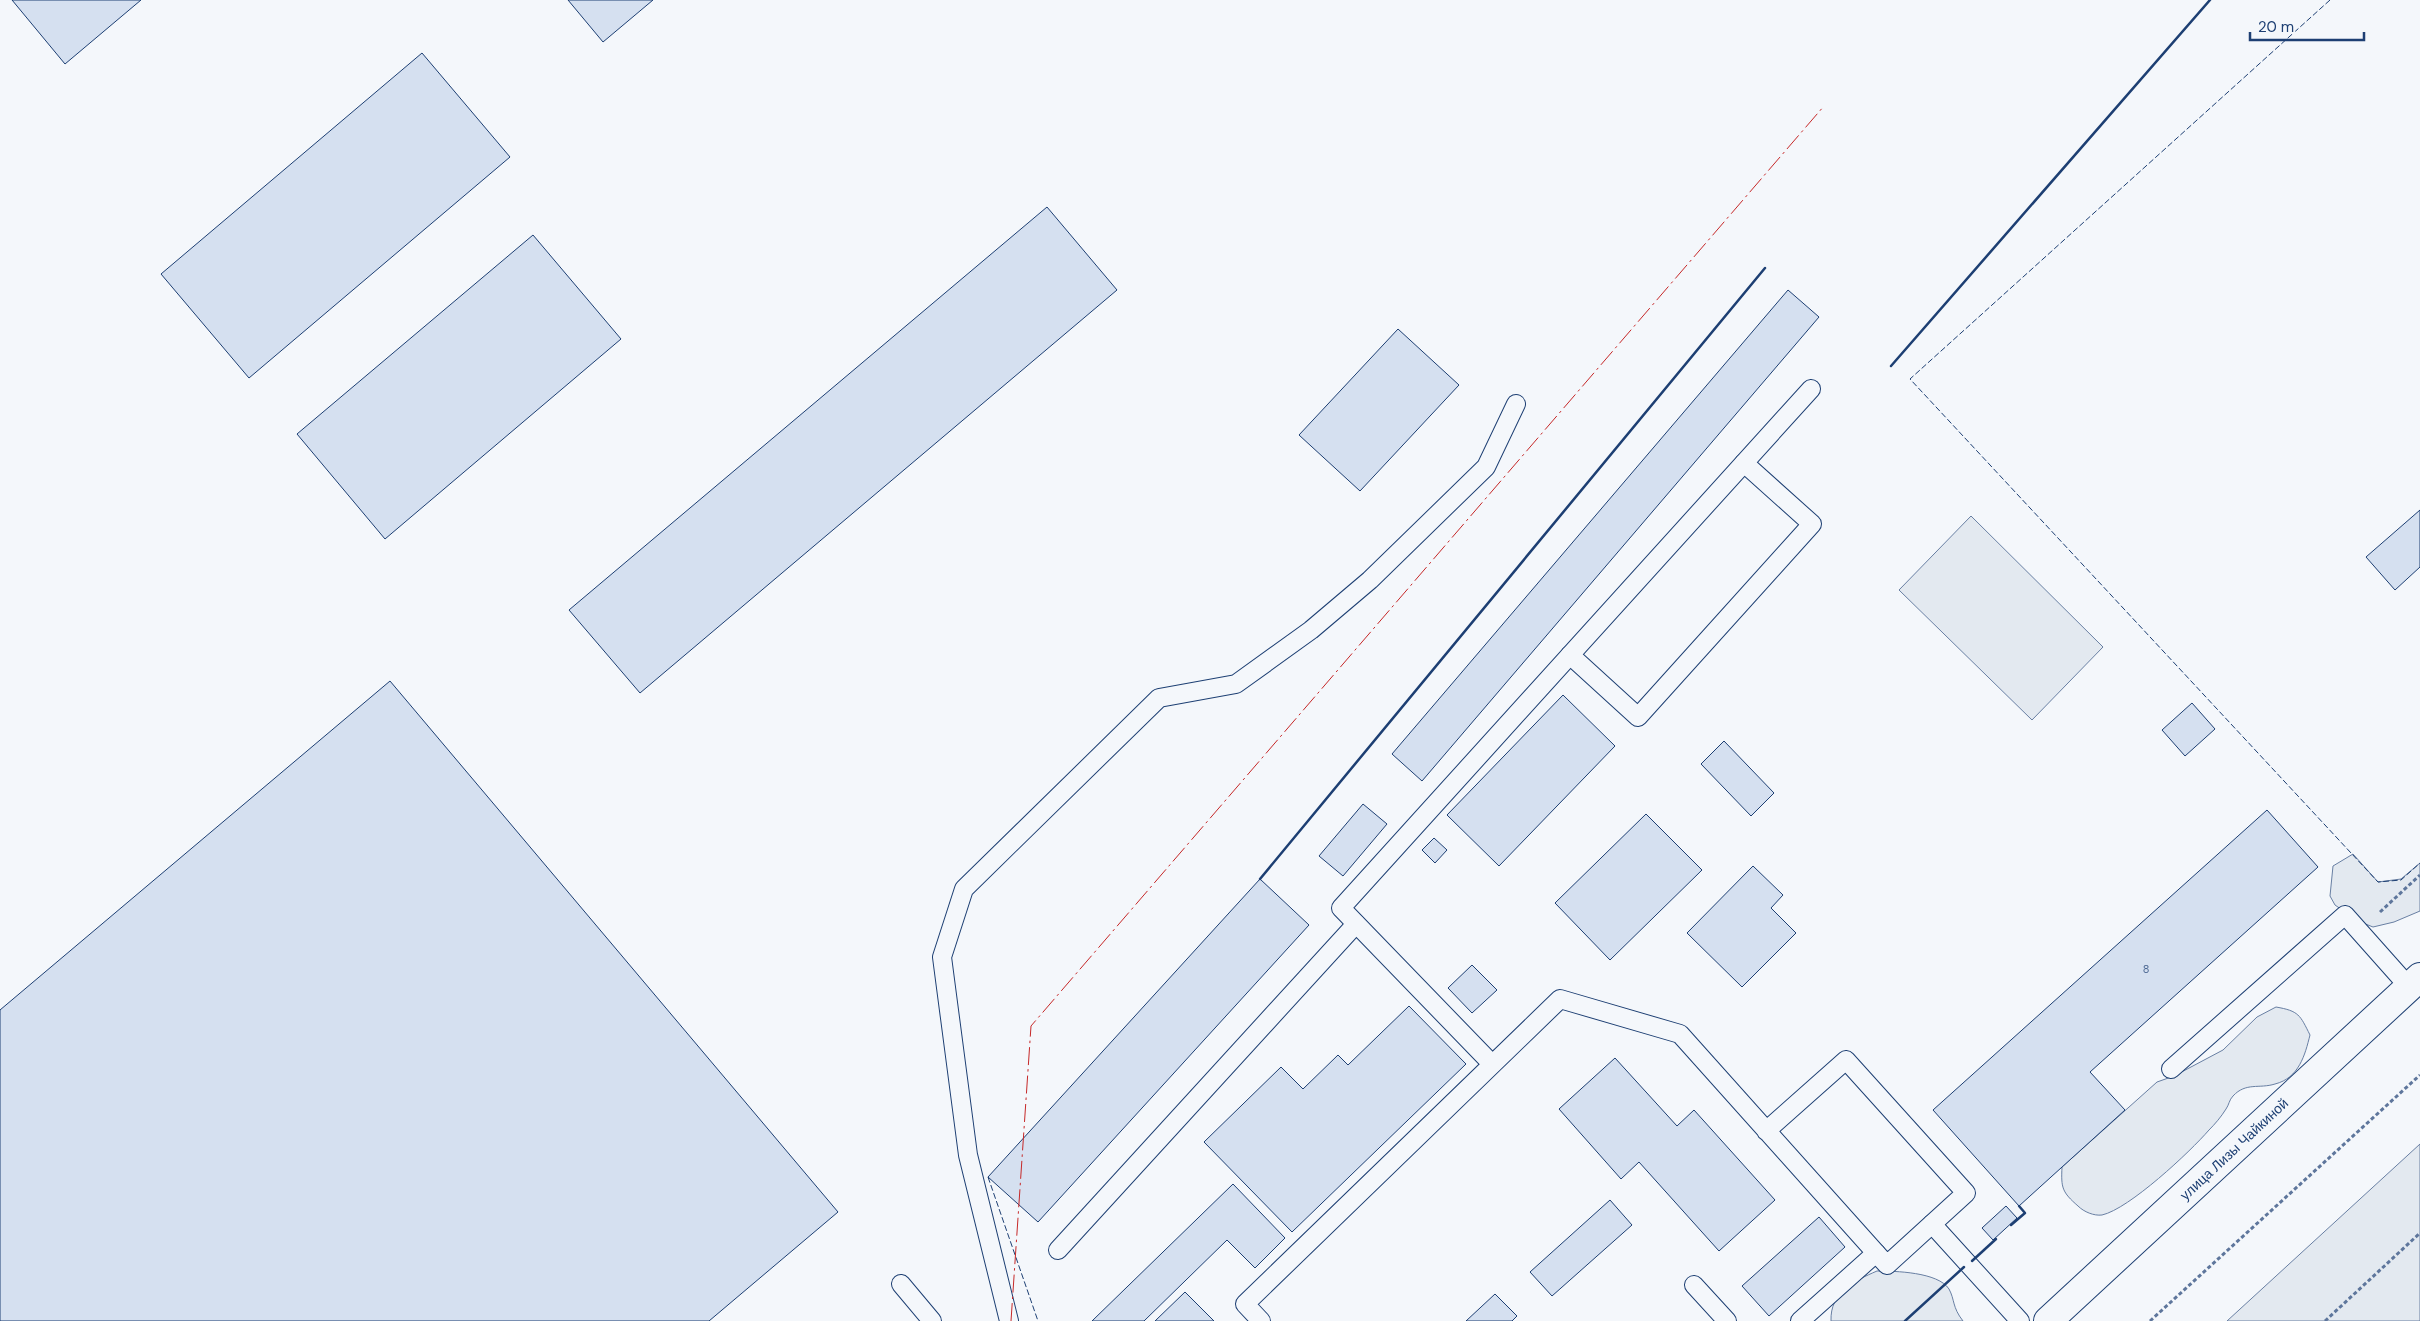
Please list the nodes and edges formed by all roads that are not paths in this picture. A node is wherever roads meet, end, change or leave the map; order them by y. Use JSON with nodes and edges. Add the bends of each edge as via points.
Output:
{"nodes":[{"id":1,"x":1811,"y":390,"type":"dead end"},
{"id":2,"x":1516,"y":404,"type":"dead end"},
{"id":3,"x":1744,"y":463,"type":"junction"},
{"id":4,"x":1570,"y":656,"type":"junction"},
{"id":5,"x":1356,"y":924,"type":"junction"},
{"id":6,"x":2414,"y":982,"type":"edge"},
{"id":7,"x":1492,"y":1064,"type":"junction"},
{"id":8,"x":2171,"y":1068,"type":"dead end"},
{"id":9,"x":1766,"y":1131,"type":"junction"},
{"id":10,"x":1932,"y":1224,"type":"junction"},
{"id":11,"x":1058,"y":1250,"type":"dead end"},
{"id":12,"x":1876,"y":1253,"type":"junction"},
{"id":13,"x":901,"y":1284,"type":"dead end"},
{"id":14,"x":1694,"y":1284,"type":"dead end"},
{"id":15,"x":932,"y":1321,"type":"edge"},
{"id":16,"x":1009,"y":1321,"type":"edge"},
{"id":17,"x":1261,"y":1321,"type":"edge"},
{"id":18,"x":1727,"y":1321,"type":"edge"},
{"id":19,"x":1800,"y":1321,"type":"edge"},
{"id":20,"x":2020,"y":1321,"type":"edge"},
{"id":21,"x":2048,"y":1321,"type":"edge"}],
"edges":[{"from":1,"to":3,"type":"lane"},
{"from":2,"to":16,"type":"lane","via":[[1486,467],[1370,580],[1311,630],[1236,684],[1159,698],[964,889],[942,957],[968,1154]]},
{"from":3,"to":4,"type":"lane"},
{"from":3,"to":4,"type":"lane","via":[[1812,524],[1638,717]]},
{"from":4,"to":5,"type":"lane","via":[[1341,908]]},
{"from":5,"to":7,"type":"lane"},
{"from":5,"to":11,"type":"lane"},
{"from":6,"to":8,"type":"lane","via":[[2345,915]]},
{"from":6,"to":21,"type":"main road","name":"улица Лизы Чайкиной"},
{"from":7,"to":9,"type":"lane","via":[[1560,998],[1680,1034]]},
{"from":7,"to":17,"type":"lane","via":[[1245,1304]]},
{"from":9,"to":10,"type":"lane","via":[[1846,1060],[1966,1193]]},
{"from":9,"to":12,"type":"lane"},
{"from":10,"to":12,"type":"lane","via":[[1887,1265]]},
{"from":10,"to":20,"type":"lane"},
{"from":12,"to":19,"type":"lane"},
{"from":13,"to":15,"type":"lane"},
{"from":14,"to":18,"type":"lane"}]}
